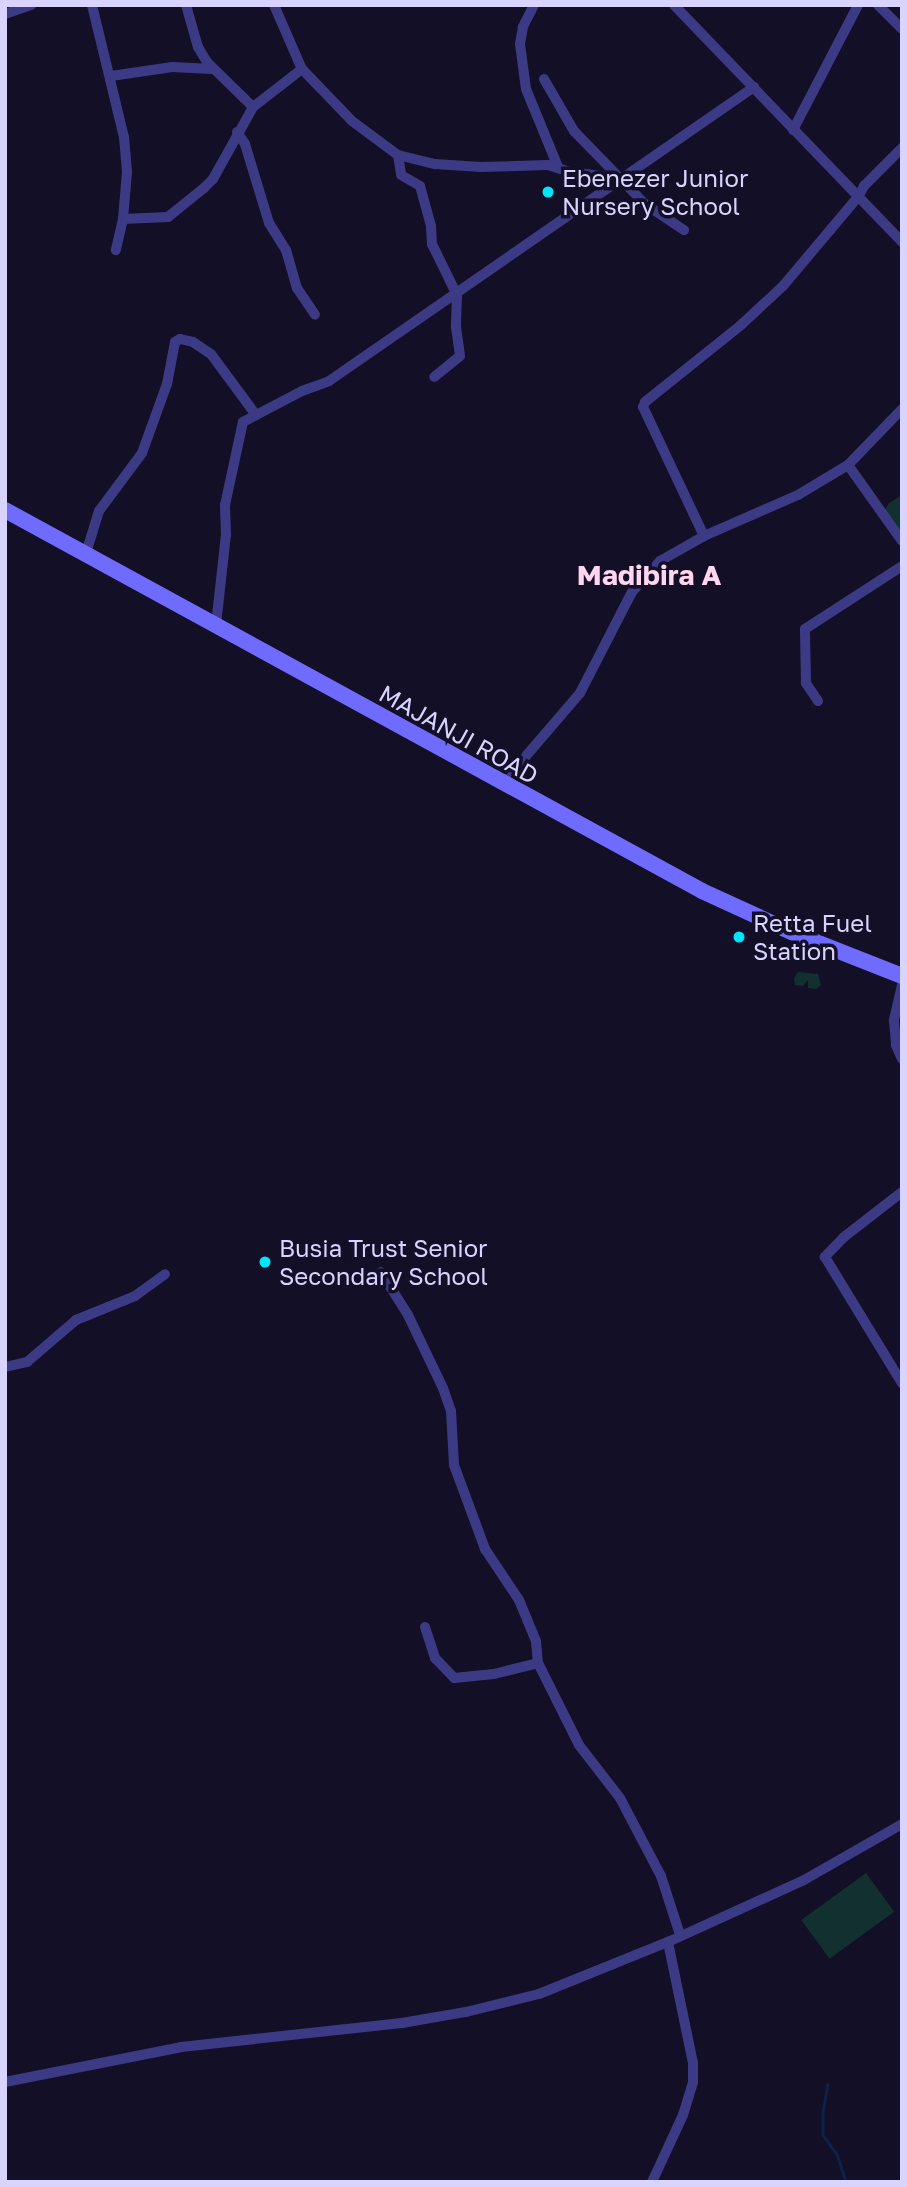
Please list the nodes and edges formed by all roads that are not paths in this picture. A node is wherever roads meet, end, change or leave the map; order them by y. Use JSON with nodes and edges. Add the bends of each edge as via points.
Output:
{"nodes":[{"id":1,"x":31,"y":5,"type":"edge"},
{"id":2,"x":92,"y":5,"type":"edge"},
{"id":3,"x":186,"y":5,"type":"edge"},
{"id":4,"x":275,"y":5,"type":"edge"},
{"id":5,"x":534,"y":5,"type":"edge"},
{"id":6,"x":674,"y":5,"type":"edge"},
{"id":7,"x":858,"y":5,"type":"edge"},
{"id":8,"x":878,"y":5,"type":"edge"},
{"id":9,"x":5,"y":14,"type":"edge"},
{"id":10,"x":902,"y":29,"type":"edge"},
{"id":11,"x":212,"y":69,"type":"junction"},
{"id":12,"x":303,"y":69,"type":"junction"},
{"id":13,"x":111,"y":76,"type":"junction"},
{"id":14,"x":544,"y":79,"type":"dead end"},
{"id":15,"x":754,"y":87,"type":"junction"},
{"id":16,"x":253,"y":107,"type":"junction"},
{"id":17,"x":793,"y":130,"type":"junction"},
{"id":18,"x":237,"y":132,"type":"junction"},
{"id":19,"x":902,"y":148,"type":"edge"},
{"id":20,"x":398,"y":155,"type":"junction"},
{"id":21,"x":558,"y":167,"type":"junction"},
{"id":22,"x":618,"y":178,"type":"junction"},
{"id":23,"x":858,"y":197,"type":"junction"},
{"id":24,"x":123,"y":219,"type":"junction"},
{"id":25,"x":684,"y":230,"type":"dead end"},
{"id":26,"x":902,"y":242,"type":"edge"},
{"id":27,"x":116,"y":250,"type":"dead end"},
{"id":28,"x":457,"y":295,"type":"junction"},
{"id":29,"x":315,"y":315,"type":"dead end"},
{"id":30,"x":434,"y":376,"type":"dead end"},
{"id":31,"x":902,"y":409,"type":"edge"},
{"id":32,"x":256,"y":415,"type":"junction"},
{"id":33,"x":848,"y":465,"type":"junction"},
{"id":34,"x":5,"y":510,"type":"edge"},
{"id":35,"x":704,"y":536,"type":"junction"},
{"id":36,"x":902,"y":541,"type":"edge"},
{"id":37,"x":86,"y":552,"type":"junction"},
{"id":38,"x":902,"y":566,"type":"edge"},
{"id":39,"x":216,"y":625,"type":"junction"},
{"id":40,"x":818,"y":701,"type":"dead end"},
{"id":41,"x":502,"y":784,"type":"junction"},
{"id":42,"x":902,"y":976,"type":"edge"},
{"id":43,"x":902,"y":985,"type":"edge"},
{"id":44,"x":902,"y":1059,"type":"edge"},
{"id":45,"x":902,"y":1192,"type":"edge"},
{"id":46,"x":381,"y":1272,"type":"dead end"},
{"id":47,"x":165,"y":1274,"type":"dead end"},
{"id":48,"x":5,"y":1367,"type":"edge"},
{"id":49,"x":902,"y":1383,"type":"edge"},
{"id":50,"x":425,"y":1627,"type":"dead end"},
{"id":51,"x":538,"y":1663,"type":"junction"},
{"id":52,"x":902,"y":1824,"type":"edge"},
{"id":53,"x":680,"y":1935,"type":"junction"},
{"id":54,"x":667,"y":1942,"type":"junction"},
{"id":55,"x":5,"y":2082,"type":"edge"},
{"id":56,"x":652,"y":2182,"type":"edge"}],
"edges":[{"from":1,"to":9,"type":"street"},
{"from":2,"to":13,"type":"street"},
{"from":3,"to":11,"type":"street","via":[[198,47]]},
{"from":4,"to":12,"type":"street"},
{"from":5,"to":21,"type":"street","via":[[520,44],[526,89]]},
{"from":6,"to":15,"type":"street"},
{"from":7,"to":17,"type":"street"},
{"from":8,"to":10,"type":"street"},
{"from":11,"to":13,"type":"street","via":[[172,67]]},
{"from":11,"to":16,"type":"street"},
{"from":12,"to":16,"type":"street"},
{"from":12,"to":20,"type":"street","via":[[352,121]]},
{"from":13,"to":24,"type":"street","via":[[127,172]]},
{"from":14,"to":22,"type":"street","via":[[574,131]]},
{"from":15,"to":17,"type":"street"},
{"from":15,"to":22,"type":"street"},
{"from":16,"to":18,"type":"street"},
{"from":17,"to":23,"type":"street"},
{"from":18,"to":24,"type":"street","via":[[213,179],[168,217]]},
{"from":18,"to":29,"type":"street","via":[[269,223],[286,250],[297,288]]},
{"from":19,"to":23,"type":"street"},
{"from":20,"to":21,"type":"street","via":[[458,165]]},
{"from":20,"to":28,"type":"street","via":[[401,175],[420,186],[432,244]]},
{"from":21,"to":22,"type":"street"},
{"from":22,"to":25,"type":"street","via":[[645,204]]},
{"from":22,"to":28,"type":"street"},
{"from":23,"to":26,"type":"street"},
{"from":23,"to":35,"type":"street","via":[[783,286],[741,326],[645,402],[643,407]]},
{"from":24,"to":27,"type":"street"},
{"from":28,"to":30,"type":"street","via":[[460,356]]},
{"from":28,"to":32,"type":"street","via":[[329,381]]},
{"from":31,"to":33,"type":"street"},
{"from":32,"to":37,"type":"street","via":[[211,354],[193,342],[175,342],[167,384],[142,453],[99,511]]},
{"from":32,"to":39,"type":"street","via":[[243,422],[227,494]]},
{"from":33,"to":35,"type":"street","via":[[769,510]]},
{"from":33,"to":36,"type":"street"},
{"from":34,"to":37,"type":"main road","name":"MAJANJI ROAD"},
{"from":35,"to":41,"type":"street","via":[[660,561],[632,592],[580,693]]},
{"from":37,"to":39,"type":"main road","name":"MAJANJI ROAD"},
{"from":38,"to":40,"type":"street","via":[[805,629],[806,683]]},
{"from":39,"to":41,"type":"main road","name":"MAJANJI ROAD"},
{"from":41,"to":42,"type":"main road","name":"MAJANJI ROAD","via":[[702,891]]},
{"from":43,"to":44,"type":"street","via":[[894,1021]]},
{"from":45,"to":49,"type":"street","via":[[825,1256]]},
{"from":46,"to":51,"type":"street","via":[[408,1315],[443,1388],[451,1411],[454,1465],[485,1549],[532,1627]]},
{"from":47,"to":48,"type":"street","via":[[135,1296],[76,1320],[27,1362]]},
{"from":50,"to":51,"type":"street","via":[[435,1658],[454,1678]]},
{"from":51,"to":53,"type":"street","via":[[579,1745],[620,1798],[661,1876]]},
{"from":52,"to":53,"type":"street","via":[[804,1881]]},
{"from":53,"to":54,"type":"street"},
{"from":54,"to":55,"type":"street","via":[[539,1994],[466,2012],[181,2047]]},
{"from":54,"to":56,"type":"street","via":[[693,2082],[683,2116]]}]}
